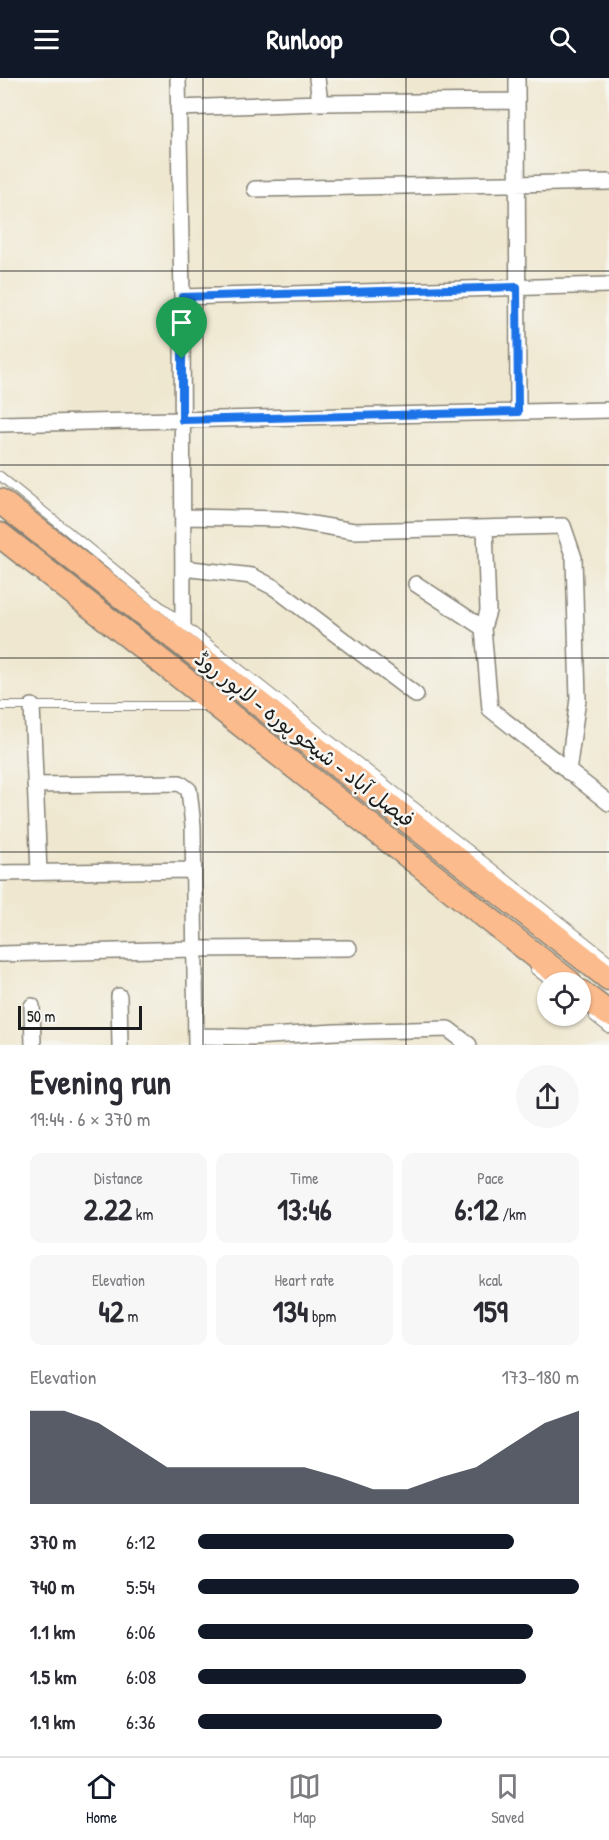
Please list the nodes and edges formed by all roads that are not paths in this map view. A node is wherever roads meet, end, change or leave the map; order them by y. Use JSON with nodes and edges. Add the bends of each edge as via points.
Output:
{"nodes":[{"id":1,"x":178,"y":78,"type":"edge"},
{"id":2,"x":317,"y":78,"type":"edge"},
{"id":3,"x":517,"y":78,"type":"edge"},
{"id":4,"x":517,"y":101,"type":"junction"},
{"id":5,"x":320,"y":103,"type":"junction"},
{"id":6,"x":178,"y":108,"type":"junction"},
{"id":7,"x":609,"y":182,"type":"edge"},
{"id":8,"x":517,"y":183,"type":"junction"},
{"id":9,"x":255,"y":189,"type":"dead end"},
{"id":10,"x":609,"y":285,"type":"edge"},
{"id":11,"x":517,"y":287,"type":"junction"},
{"id":12,"x":182,"y":297,"type":"junction"},
{"id":13,"x":609,"y":410,"type":"edge"},
{"id":14,"x":518,"y":412,"type":"junction"},
{"id":15,"x":182,"y":420,"type":"junction"},
{"id":16,"x":0,"y":424,"type":"edge"},
{"id":17,"x":0,"y":476,"type":"edge"},
{"id":18,"x":0,"y":501,"type":"edge"},
{"id":19,"x":184,"y":518,"type":"junction"},
{"id":20,"x":485,"y":528,"type":"junction"},
{"id":21,"x":0,"y":535,"type":"edge"},
{"id":22,"x":183,"y":568,"type":"junction"},
{"id":23,"x":416,"y":584,"type":"dead end"},
{"id":24,"x":183,"y":624,"type":"junction"},
{"id":25,"x":483,"y":628,"type":"junction"},
{"id":26,"x":416,"y":694,"type":"dead end"},
{"id":27,"x":193,"y":698,"type":"dead end"},
{"id":28,"x":0,"y":706,"type":"edge"},
{"id":29,"x":32,"y":706,"type":"junction"},
{"id":30,"x":202,"y":706,"type":"junction"},
{"id":31,"x":211,"y":713,"type":"dead end"},
{"id":32,"x":568,"y":772,"type":"junction"},
{"id":33,"x":35,"y":785,"type":"junction"},
{"id":34,"x":609,"y":803,"type":"edge"},
{"id":35,"x":193,"y":870,"type":"junction"},
{"id":36,"x":39,"y":872,"type":"junction"},
{"id":37,"x":0,"y":873,"type":"edge"},
{"id":38,"x":349,"y":948,"type":"dead end"},
{"id":39,"x":194,"y":949,"type":"junction"},
{"id":40,"x":0,"y":954,"type":"edge"},
{"id":41,"x":609,"y":960,"type":"edge"},
{"id":42,"x":532,"y":968,"type":"dead end"},
{"id":43,"x":537,"y":972,"type":"edge"},
{"id":44,"x":556,"y":972,"type":"edge"},
{"id":45,"x":609,"y":978,"type":"edge"},
{"id":46,"x":119,"y":996,"type":"dead end"},
{"id":47,"x":32,"y":1006,"type":"dead end"},
{"id":48,"x":592,"y":1006,"type":"edge"},
{"id":49,"x":609,"y":1029,"type":"edge"},
{"id":50,"x":335,"y":1039,"type":"edge"},
{"id":51,"x":196,"y":1040,"type":"edge"},
{"id":52,"x":33,"y":1045,"type":"edge"},
{"id":53,"x":120,"y":1045,"type":"edge"},
{"id":54,"x":469,"y":1045,"type":"edge"}],
"edges":[{"from":1,"to":6,"type":"street"},
{"from":2,"to":5,"type":"street"},
{"from":3,"to":4,"type":"street"},
{"from":4,"to":5,"type":"street"},
{"from":4,"to":8,"type":"street"},
{"from":5,"to":6,"type":"street"},
{"from":6,"to":12,"type":"street"},
{"from":7,"to":8,"type":"street"},
{"from":8,"to":9,"type":"street"},
{"from":8,"to":11,"type":"street"},
{"from":10,"to":11,"type":"street"},
{"from":11,"to":12,"type":"street"},
{"from":11,"to":14,"type":"street"},
{"from":12,"to":15,"type":"street"},
{"from":13,"to":14,"type":"street"},
{"from":14,"to":15,"type":"street"},
{"from":15,"to":16,"type":"street"},
{"from":15,"to":19,"type":"street"},
{"from":17,"to":24,"type":"lane"},
{"from":18,"to":45,"type":"highway","name":"فیصل آباد - شیخو پورہ - لاہور روڈ"},
{"from":19,"to":20,"type":"street","via":[[282,519],[354,531]]},
{"from":19,"to":22,"type":"street"},
{"from":20,"to":25,"type":"street","via":[[488,611]]},
{"from":20,"to":32,"type":"street","via":[[563,526],[574,558],[578,699]]},
{"from":21,"to":44,"type":"highway","name":"فیصل آباد - شیخو پورہ - لاہور روڈ"},
{"from":22,"to":24,"type":"street"},
{"from":22,"to":26,"type":"street","via":[[252,576],[275,588]]},
{"from":23,"to":25,"type":"street"},
{"from":24,"to":41,"type":"lane"},
{"from":25,"to":32,"type":"street","via":[[490,709]]},
{"from":27,"to":30,"type":"lane"},
{"from":28,"to":29,"type":"lane"},
{"from":29,"to":30,"type":"lane"},
{"from":29,"to":33,"type":"street"},
{"from":30,"to":31,"type":"lane"},
{"from":32,"to":34,"type":"street"},
{"from":33,"to":35,"type":"street","via":[[180,783],[189,790]]},
{"from":33,"to":36,"type":"street"},
{"from":35,"to":36,"type":"street"},
{"from":35,"to":39,"type":"street"},
{"from":36,"to":37,"type":"street"},
{"from":38,"to":39,"type":"street"},
{"from":39,"to":40,"type":"street"},
{"from":39,"to":51,"type":"street"},
{"from":42,"to":43,"type":"lane"},
{"from":46,"to":53,"type":"street"},
{"from":47,"to":52,"type":"street"},
{"from":48,"to":49,"type":"lane"},
{"from":50,"to":51,"type":"street"},
{"from":50,"to":54,"type":"street","via":[[448,1029]]}]}
